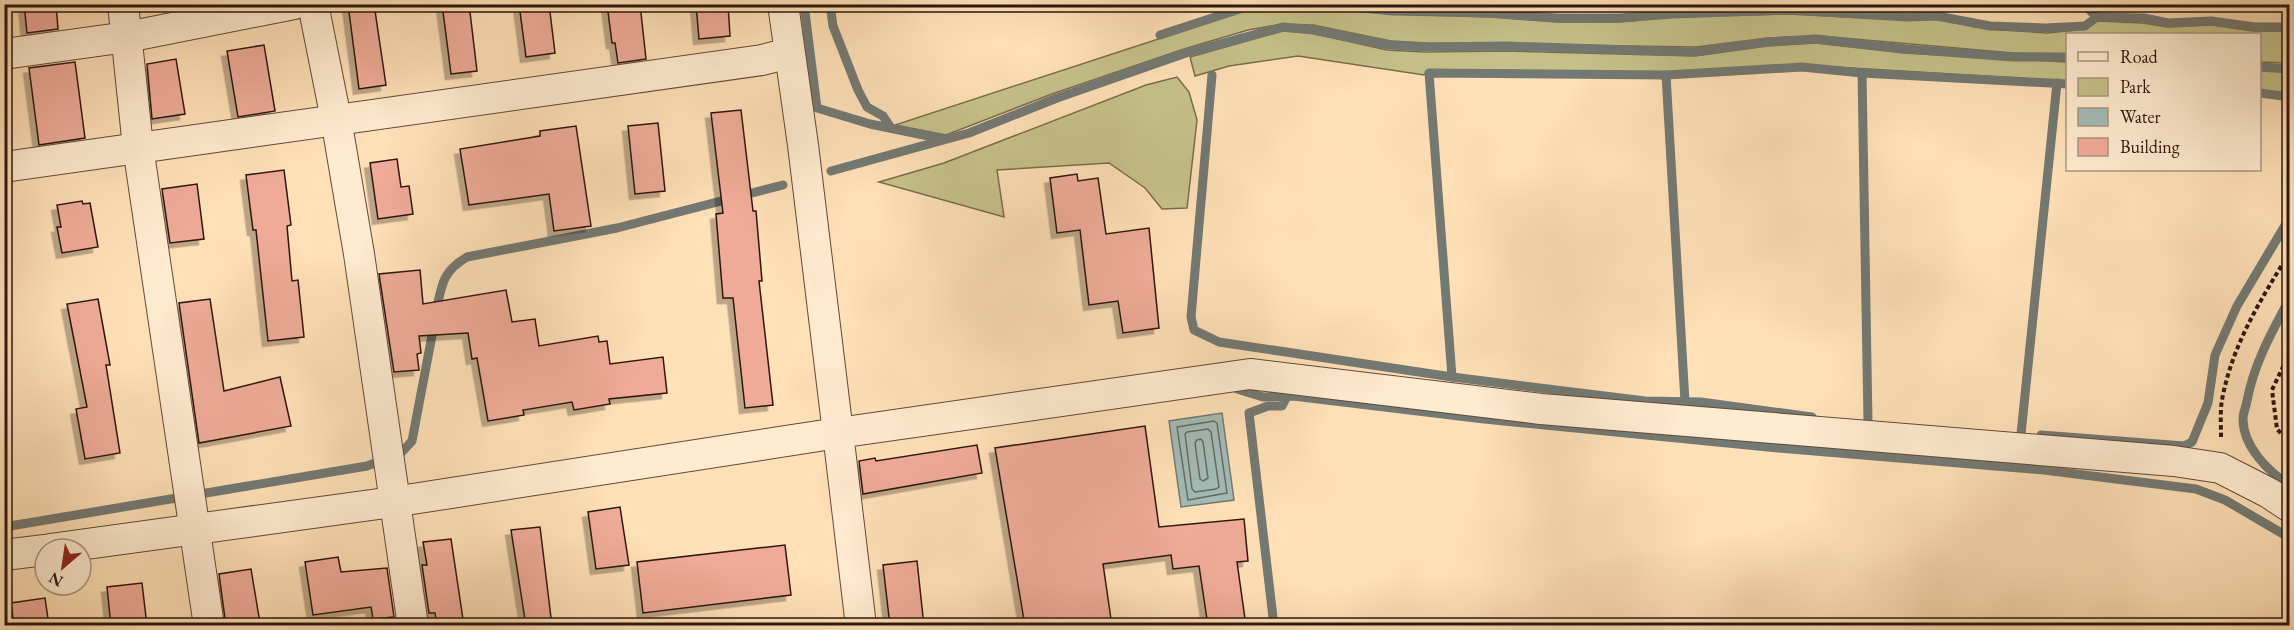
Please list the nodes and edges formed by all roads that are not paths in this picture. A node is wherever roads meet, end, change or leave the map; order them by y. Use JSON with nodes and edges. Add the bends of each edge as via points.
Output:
{"nodes":[{"id":1,"x":123,"y":4,"type":"edge"},
{"id":2,"x":294,"y":4,"type":"edge"},
{"id":3,"x":313,"y":4,"type":"edge"},
{"id":4,"x":783,"y":4,"type":"edge"},
{"id":5,"x":127,"y":37,"type":"junction"},
{"id":6,"x":789,"y":53,"type":"junction"},
{"id":7,"x":4,"y":54,"type":"edge"},
{"id":8,"x":336,"y":119,"type":"junction"},
{"id":9,"x":138,"y":147,"type":"junction"},
{"id":10,"x":4,"y":167,"type":"edge"},
{"id":11,"x":838,"y":433,"type":"junction"},
{"id":12,"x":390,"y":476,"type":"junction"},
{"id":13,"x":191,"y":507,"type":"junction"},
{"id":14,"x":2289,"y":507,"type":"edge"},
{"id":15,"x":90,"y":537,"type":"edge"},
{"id":16,"x":33,"y":551,"type":"edge"},
{"id":17,"x":4,"y":555,"type":"edge"},
{"id":18,"x":209,"y":626,"type":"edge"},
{"id":19,"x":413,"y":626,"type":"edge"},
{"id":20,"x":861,"y":626,"type":"edge"}],
"edges":[{"from":1,"to":5,"type":"street"},
{"from":2,"to":5,"type":"street"},
{"from":3,"to":8,"type":"street"},
{"from":4,"to":6,"type":"street"},
{"from":5,"to":7,"type":"street"},
{"from":5,"to":9,"type":"street"},
{"from":6,"to":8,"type":"street","via":[[762,60]]},
{"from":6,"to":11,"type":"street"},
{"from":8,"to":9,"type":"street"},
{"from":8,"to":12,"type":"street"},
{"from":9,"to":10,"type":"street"},
{"from":9,"to":13,"type":"street"},
{"from":11,"to":12,"type":"street"},
{"from":11,"to":14,"type":"street","via":[[1250,374],[1541,409],[2162,460],[2220,468]]},
{"from":11,"to":20,"type":"street"},
{"from":12,"to":13,"type":"street"},
{"from":12,"to":19,"type":"street"},
{"from":13,"to":15,"type":"street"},
{"from":13,"to":18,"type":"street"},
{"from":16,"to":17,"type":"street"}]}
